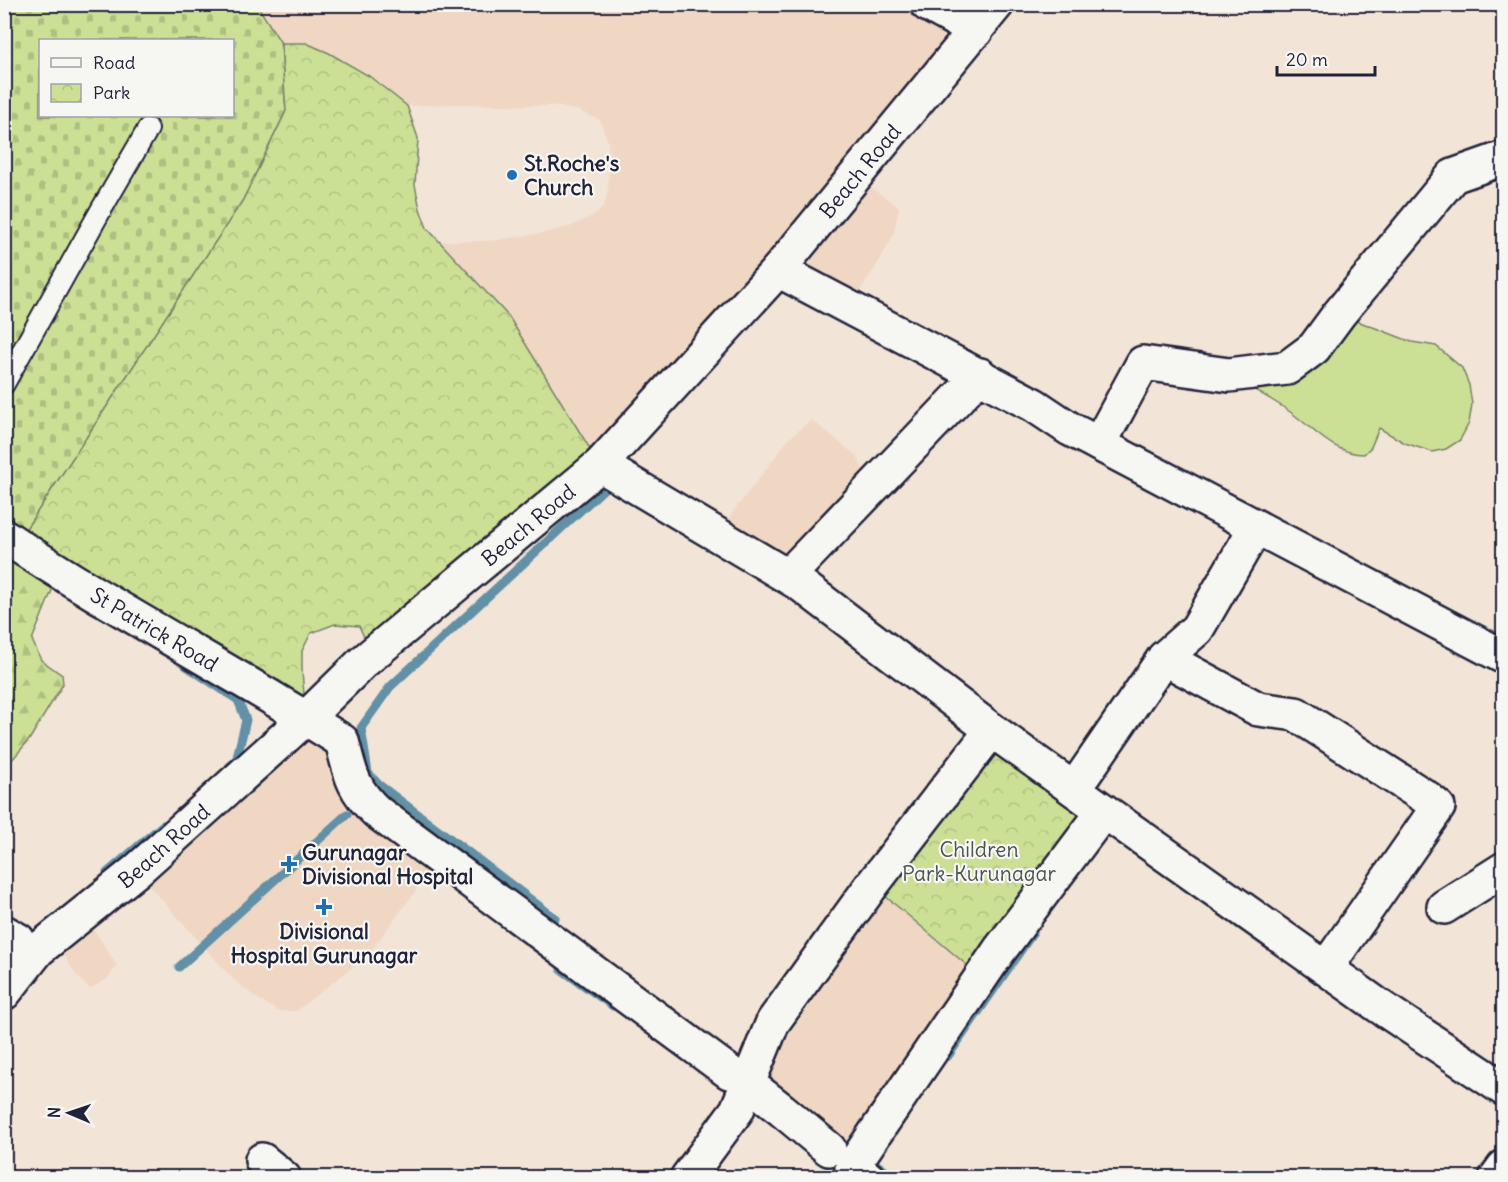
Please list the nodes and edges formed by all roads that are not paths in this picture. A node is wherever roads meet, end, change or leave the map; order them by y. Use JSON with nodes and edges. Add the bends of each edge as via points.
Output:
{"nodes":[{"id":1,"x":927,"y":4,"type":"edge"},
{"id":2,"x":997,"y":4,"type":"edge"},
{"id":3,"x":976,"y":32,"type":"junction"},
{"id":4,"x":148,"y":129,"type":"dead end"},
{"id":5,"x":1503,"y":158,"type":"edge"},
{"id":6,"x":778,"y":270,"type":"junction"},
{"id":7,"x":980,"y":375,"type":"junction"},
{"id":8,"x":4,"y":384,"type":"edge"},
{"id":9,"x":1099,"y":444,"type":"junction"},
{"id":10,"x":600,"y":465,"type":"junction"},
{"id":11,"x":1256,"y":527,"type":"junction"},
{"id":12,"x":8,"y":546,"type":"edge"},
{"id":13,"x":788,"y":576,"type":"junction"},
{"id":14,"x":1503,"y":657,"type":"edge"},
{"id":15,"x":1164,"y":658,"type":"junction"},
{"id":16,"x":306,"y":718,"type":"junction"},
{"id":17,"x":989,"y":728,"type":"junction"},
{"id":18,"x":1074,"y":789,"type":"junction"},
{"id":19,"x":1104,"y":811,"type":"junction"},
{"id":20,"x":1503,"y":869,"type":"edge"},
{"id":21,"x":1444,"y":907,"type":"dead end"},
{"id":22,"x":1326,"y":968,"type":"junction"},
{"id":23,"x":4,"y":993,"type":"edge"},
{"id":24,"x":740,"y":1078,"type":"junction"},
{"id":25,"x":1503,"y":1089,"type":"edge"},
{"id":26,"x":829,"y":1149,"type":"dead end"},
{"id":27,"x":1503,"y":1167,"type":"edge"},
{"id":28,"x":687,"y":1178,"type":"edge"},
{"id":29,"x":868,"y":1178,"type":"edge"},
{"id":30,"x":1496,"y":1178,"type":"edge"}],
"edges":[{"from":1,"to":3,"type":"street"},
{"from":2,"to":3,"type":"street","name":"Beach Road"},
{"from":3,"to":6,"type":"street","name":"Beach Road"},
{"from":4,"to":8,"type":"lane"},
{"from":5,"to":9,"type":"street","via":[[1453,176],[1314,348],[1287,368],[1229,375],[1143,363]]},
{"from":6,"to":7,"type":"street"},
{"from":6,"to":10,"type":"street","name":"Beach Road"},
{"from":7,"to":9,"type":"street"},
{"from":7,"to":13,"type":"street"},
{"from":9,"to":11,"type":"street"},
{"from":10,"to":13,"type":"street"},
{"from":10,"to":16,"type":"street","name":"Beach Road","via":[[362,663]]},
{"from":11,"to":14,"type":"street"},
{"from":11,"to":15,"type":"street","via":[[1197,629]]},
{"from":12,"to":16,"type":"street","name":"St Patrick Road"},
{"from":13,"to":17,"type":"street"},
{"from":15,"to":18,"type":"street"},
{"from":15,"to":22,"type":"street","via":[[1258,709],[1296,714],[1438,807]]},
{"from":16,"to":23,"type":"street","name":"Beach Road","via":[[136,871],[38,951]]},
{"from":16,"to":24,"type":"street","name":"St Patrick Road","via":[[342,741],[354,784],[376,812]]},
{"from":17,"to":18,"type":"street"},
{"from":17,"to":24,"type":"street","via":[[988,735],[773,1022]]},
{"from":18,"to":19,"type":"street"},
{"from":19,"to":22,"type":"street"},
{"from":19,"to":29,"type":"street","via":[[999,951],[852,1167]]},
{"from":20,"to":21,"type":"street"},
{"from":22,"to":25,"type":"street"},
{"from":24,"to":26,"type":"street","name":"St Patrick Road"},
{"from":24,"to":28,"type":"street","via":[[737,1110]]},
{"from":27,"to":30,"type":"street"}]}
